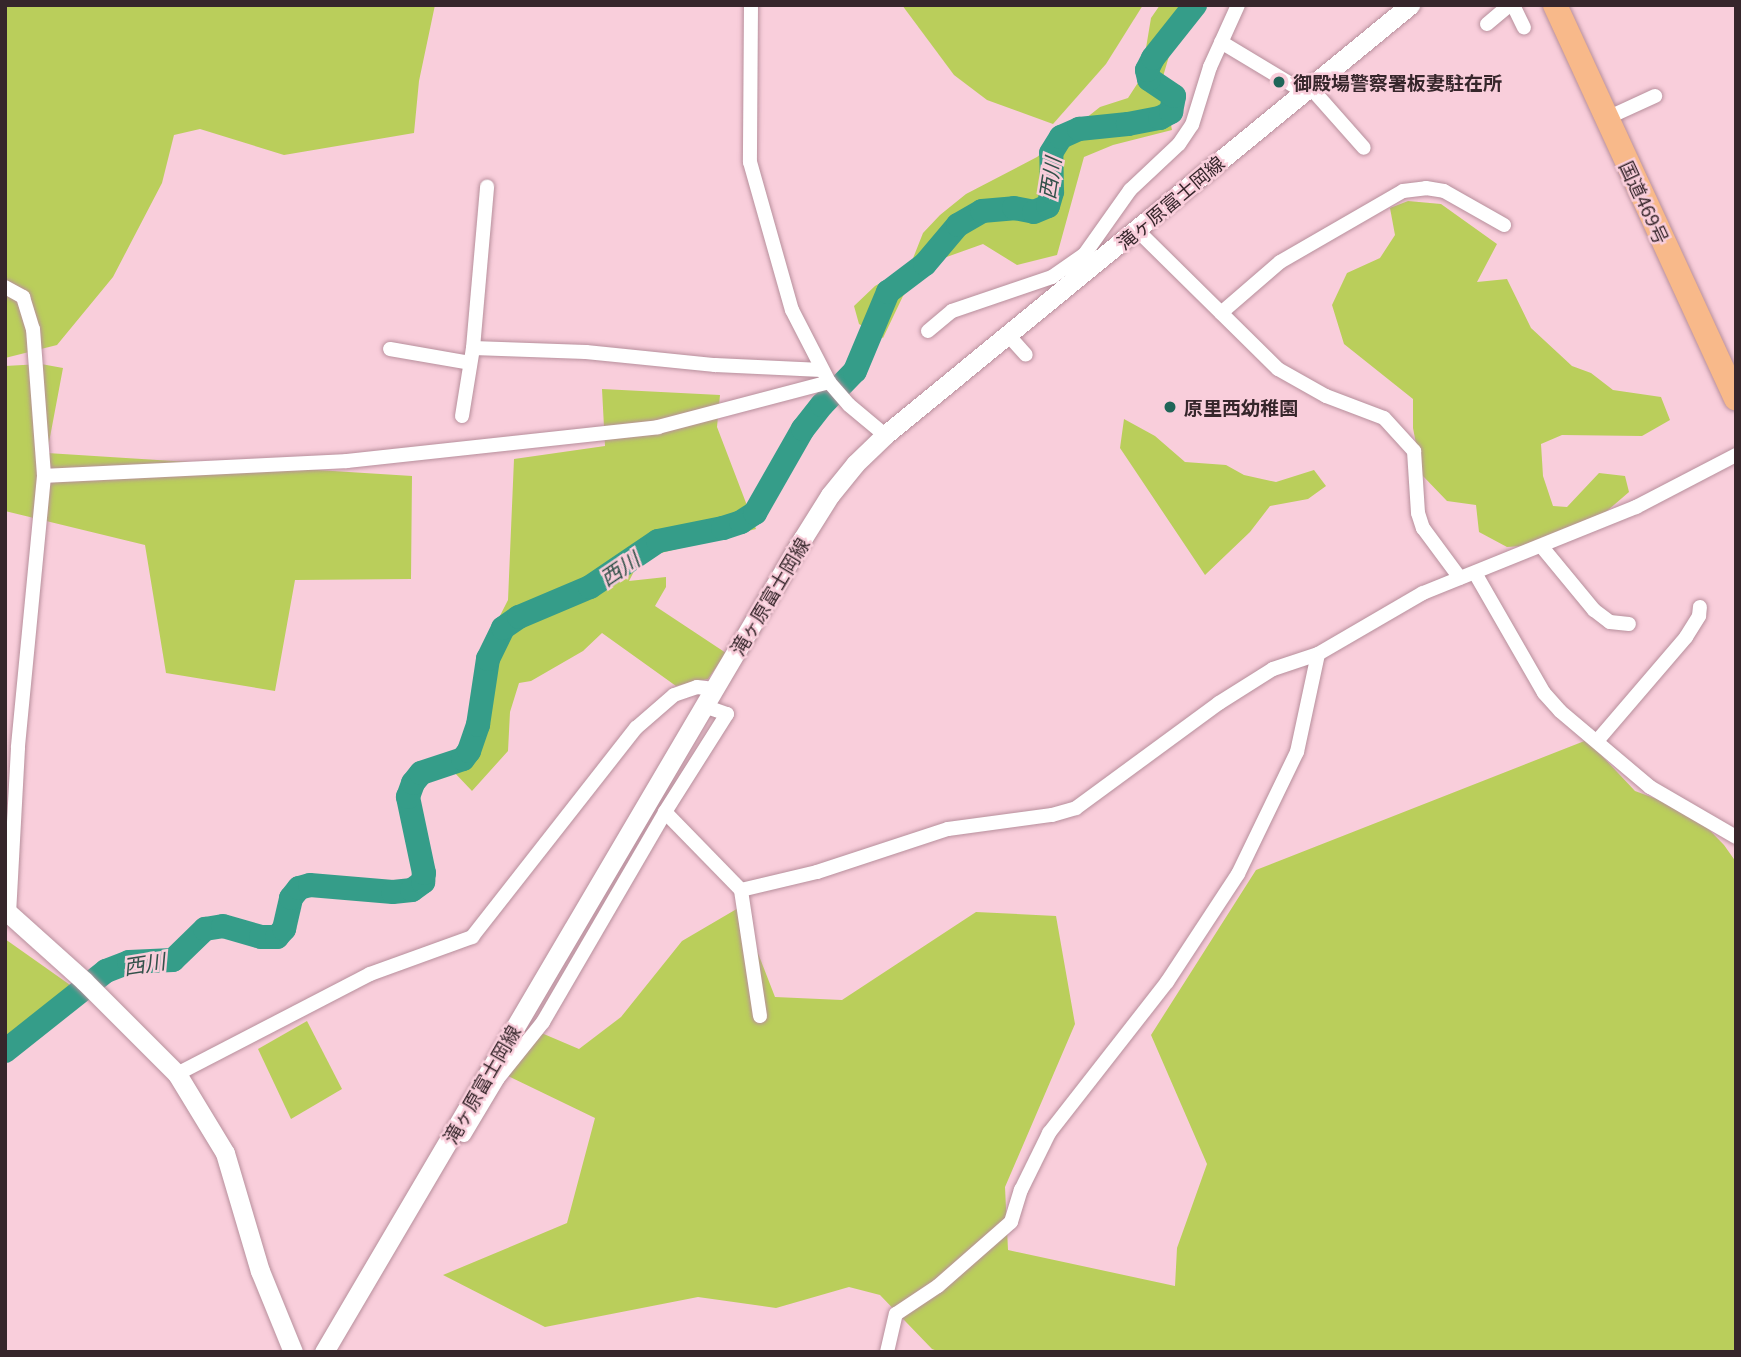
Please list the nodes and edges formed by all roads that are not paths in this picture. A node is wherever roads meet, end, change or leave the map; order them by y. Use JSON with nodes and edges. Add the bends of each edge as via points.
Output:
{"nodes":[{"id":1,"x":751,"y":5,"type":"edge"},
{"id":2,"x":1410,"y":5,"type":"edge"},
{"id":3,"x":1511,"y":5,"type":"edge"},
{"id":4,"x":1555,"y":5,"type":"edge"},
{"id":5,"x":1235,"y":6,"type":"edge"},
{"id":6,"x":1487,"y":24,"type":"dead end"},
{"id":7,"x":1524,"y":27,"type":"dead end"},
{"id":8,"x":1222,"y":42,"type":"junction"},
{"id":9,"x":1307,"y":90,"type":"junction"},
{"id":10,"x":1655,"y":96,"type":"dead end"},
{"id":11,"x":1607,"y":118,"type":"junction"},
{"id":12,"x":1364,"y":148,"type":"dead end"},
{"id":13,"x":486,"y":187,"type":"dead end"},
{"id":14,"x":1504,"y":225,"type":"dead end"},
{"id":15,"x":1137,"y":230,"type":"junction"},
{"id":16,"x":1089,"y":260,"type":"junction"},
{"id":17,"x":5,"y":286,"type":"edge"},
{"id":18,"x":1221,"y":313,"type":"junction"},
{"id":19,"x":928,"y":331,"type":"dead end"},
{"id":20,"x":1009,"y":336,"type":"junction"},
{"id":21,"x":390,"y":349,"type":"dead end"},
{"id":22,"x":472,"y":355,"type":"junction"},
{"id":23,"x":1026,"y":355,"type":"dead end"},
{"id":24,"x":826,"y":376,"type":"junction"},
{"id":25,"x":1736,"y":398,"type":"edge"},
{"id":26,"x":462,"y":416,"type":"dead end"},
{"id":27,"x":885,"y":435,"type":"junction"},
{"id":28,"x":1736,"y":455,"type":"edge"},
{"id":29,"x":44,"y":476,"type":"junction"},
{"id":30,"x":1542,"y":547,"type":"junction"},
{"id":31,"x":1475,"y":573,"type":"junction"},
{"id":32,"x":1460,"y":578,"type":"junction"},
{"id":33,"x":1700,"y":607,"type":"dead end"},
{"id":34,"x":1629,"y":624,"type":"dead end"},
{"id":35,"x":1318,"y":654,"type":"junction"},
{"id":36,"x":709,"y":698,"type":"junction"},
{"id":37,"x":1597,"y":741,"type":"junction"},
{"id":38,"x":665,"y":812,"type":"junction"},
{"id":39,"x":1736,"y":836,"type":"edge"},
{"id":40,"x":741,"y":890,"type":"junction"},
{"id":41,"x":7,"y":912,"type":"edge"},
{"id":42,"x":760,"y":1016,"type":"dead end"},
{"id":43,"x":177,"y":1074,"type":"junction"},
{"id":44,"x":464,"y":1135,"type":"dead end"},
{"id":45,"x":293,"y":1352,"type":"edge"},
{"id":46,"x":324,"y":1352,"type":"edge"},
{"id":47,"x":887,"y":1352,"type":"edge"}],
"edges":[{"from":1,"to":24,"type":"street","via":[[750,162],[792,310]]},
{"from":2,"to":9,"type":"main road","name":"滝ヶ原富士岡線"},
{"from":3,"to":6,"type":"street"},
{"from":3,"to":7,"type":"street"},
{"from":4,"to":11,"type":"highway","name":"国道469号"},
{"from":5,"to":8,"type":"street"},
{"from":8,"to":9,"type":"street"},
{"from":8,"to":16,"type":"street","via":[[1201,103],[1179,144],[1130,190]]},
{"from":9,"to":12,"type":"street"},
{"from":9,"to":15,"type":"main road","name":"滝ヶ原富士岡線"},
{"from":10,"to":11,"type":"street"},
{"from":11,"to":25,"type":"highway","name":"国道469号"},
{"from":13,"to":22,"type":"street"},
{"from":14,"to":18,"type":"street","via":[[1444,191],[1403,191],[1280,262]]},
{"from":15,"to":16,"type":"main road","name":"滝ヶ原富士岡線"},
{"from":15,"to":18,"type":"street"},
{"from":16,"to":19,"type":"street","via":[[953,312]]},
{"from":16,"to":20,"type":"main road","name":"滝ヶ原富士岡線"},
{"from":17,"to":29,"type":"street","via":[[23,297],[33,329]]},
{"from":18,"to":32,"type":"street","via":[[1278,369],[1326,396],[1384,418],[1414,451],[1423,528]]},
{"from":20,"to":23,"type":"street"},
{"from":20,"to":27,"type":"main road","name":"滝ヶ原富士岡線"},
{"from":21,"to":22,"type":"street"},
{"from":22,"to":24,"type":"street","via":[[586,352]]},
{"from":22,"to":26,"type":"street"},
{"from":24,"to":27,"type":"street","via":[[845,401]]},
{"from":24,"to":29,"type":"street","via":[[658,428],[347,461]]},
{"from":27,"to":36,"type":"main road","name":"滝ヶ原富士岡線","via":[[830,495]]},
{"from":28,"to":30,"type":"street","via":[[1636,507]]},
{"from":29,"to":41,"type":"street"},
{"from":30,"to":31,"type":"street"},
{"from":30,"to":34,"type":"street","via":[[1594,610],[1610,622]]},
{"from":31,"to":32,"type":"street"},
{"from":31,"to":37,"type":"street","via":[[1544,693]]},
{"from":32,"to":35,"type":"street","via":[[1423,593]]},
{"from":33,"to":37,"type":"street","via":[[1686,637]]},
{"from":35,"to":40,"type":"street","via":[[1273,669],[1219,703],[1076,808],[948,829],[817,872]]},
{"from":35,"to":47,"type":"street","via":[[1297,752],[1231,885],[1167,982],[1049,1133],[1010,1222],[948,1278],[896,1314]]},
{"from":36,"to":38,"type":"street","via":[[727,714]]},
{"from":36,"to":43,"type":"street","via":[[697,687],[674,695],[636,729],[472,937],[370,974]]},
{"from":36,"to":46,"type":"main road","name":"滝ヶ原富士岡線"},
{"from":37,"to":39,"type":"street","via":[[1650,787]]},
{"from":38,"to":40,"type":"street"},
{"from":38,"to":44,"type":"street","via":[[543,1022],[498,1078]]},
{"from":40,"to":42,"type":"street"},
{"from":41,"to":43,"type":"main road"},
{"from":43,"to":45,"type":"main road","via":[[225,1153],[260,1270]]}]}
